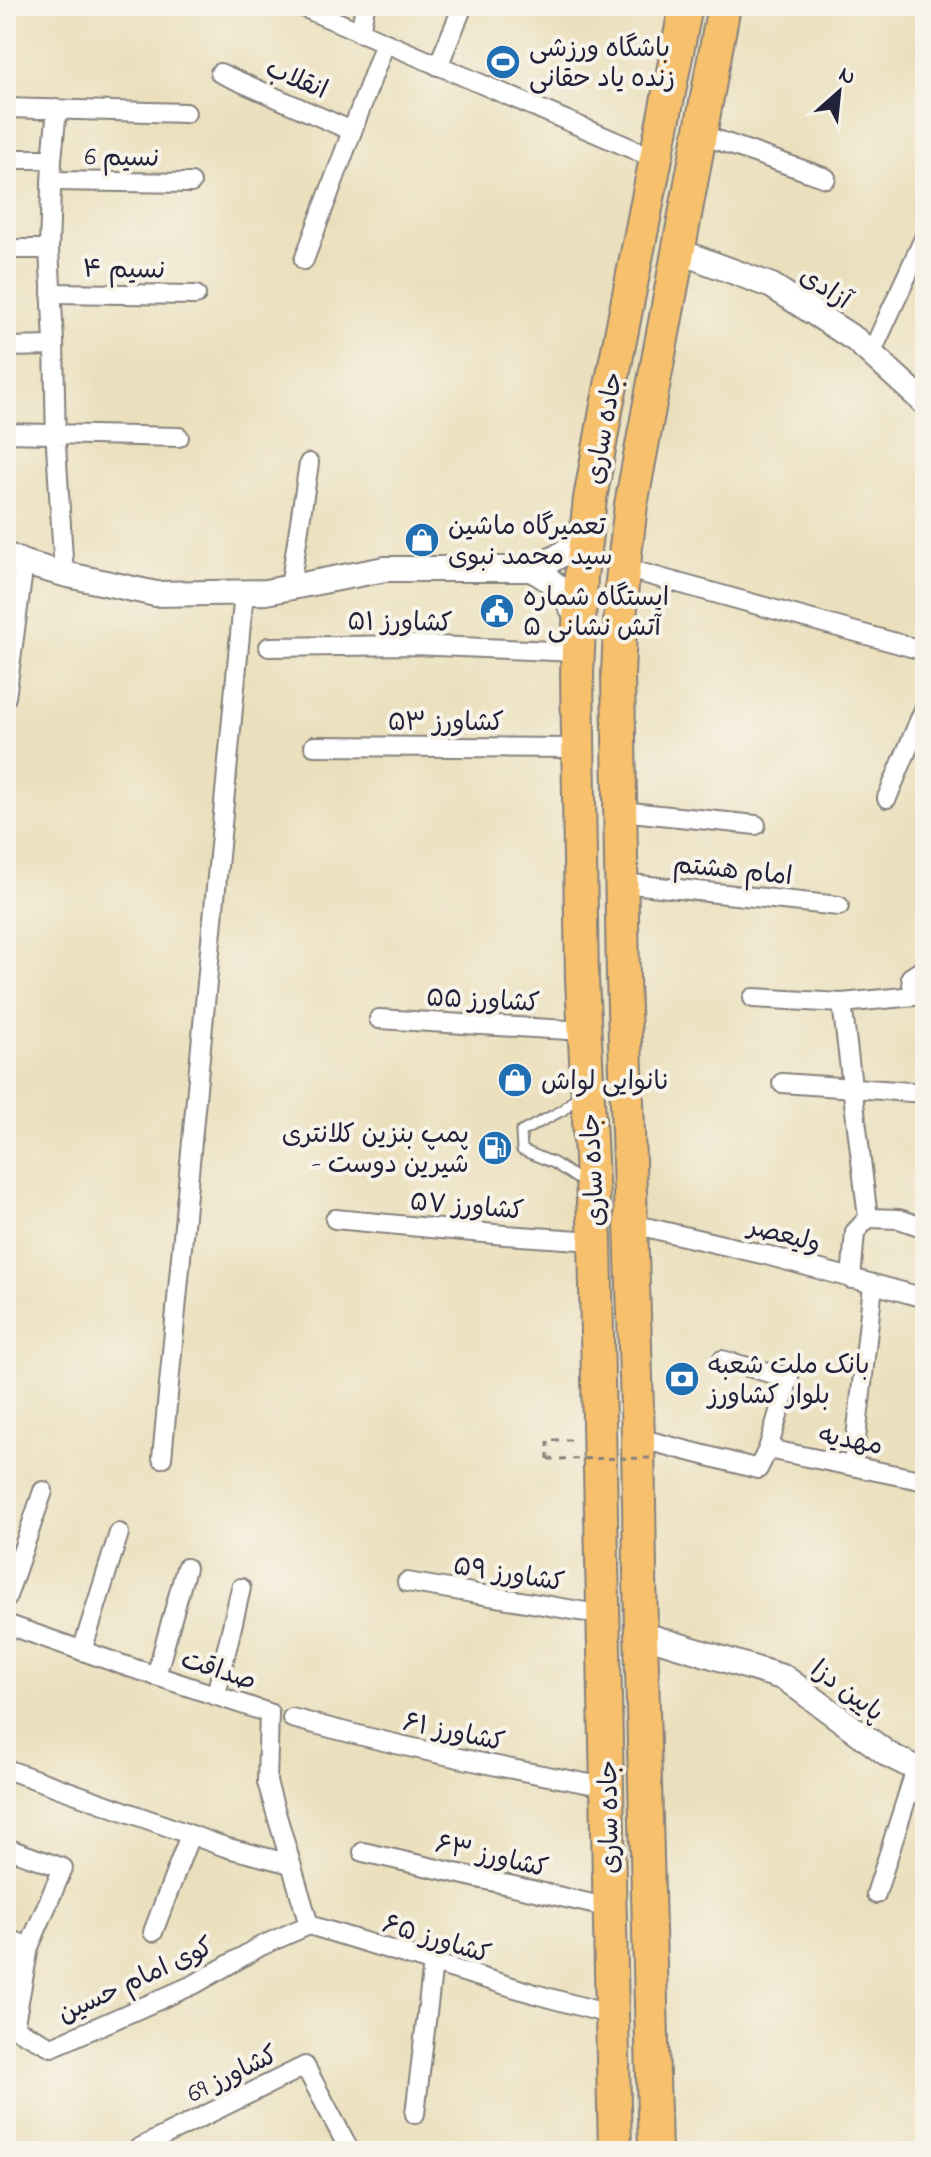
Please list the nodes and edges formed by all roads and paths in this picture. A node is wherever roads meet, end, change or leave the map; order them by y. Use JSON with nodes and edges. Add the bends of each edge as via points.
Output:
{"nodes":[{"id":1,"x":300,"y":6,"type":"edge"},
{"id":2,"x":365,"y":6,"type":"edge"},
{"id":3,"x":463,"y":6,"type":"edge"},
{"id":4,"x":686,"y":6,"type":"edge"},
{"id":5,"x":724,"y":6,"type":"edge"},
{"id":6,"x":360,"y":33,"type":"junction"},
{"id":7,"x":385,"y":43,"type":"junction"},
{"id":8,"x":438,"y":66,"type":"junction"},
{"id":9,"x":220,"y":73,"type":"dead end"},
{"id":10,"x":6,"y":108,"type":"edge"},
{"id":11,"x":57,"y":109,"type":"junction"},
{"id":12,"x":186,"y":113,"type":"dead end"},
{"id":13,"x":352,"y":131,"type":"junction"},
{"id":14,"x":700,"y":134,"type":"junction"},
{"id":15,"x":6,"y":159,"type":"edge"},
{"id":16,"x":52,"y":159,"type":"junction"},
{"id":17,"x":656,"y":159,"type":"junction"},
{"id":18,"x":826,"y":178,"type":"dead end"},
{"id":19,"x":51,"y":181,"type":"junction"},
{"id":20,"x":191,"y":183,"type":"dead end"},
{"id":21,"x":925,"y":236,"type":"edge"},
{"id":22,"x":6,"y":249,"type":"edge"},
{"id":23,"x":49,"y":249,"type":"junction"},
{"id":24,"x":678,"y":251,"type":"junction"},
{"id":25,"x":304,"y":260,"type":"dead end"},
{"id":26,"x":51,"y":293,"type":"junction"},
{"id":27,"x":196,"y":295,"type":"dead end"},
{"id":28,"x":54,"y":346,"type":"junction"},
{"id":29,"x":6,"y":347,"type":"edge"},
{"id":30,"x":871,"y":354,"type":"junction"},
{"id":31,"x":925,"y":403,"type":"edge"},
{"id":32,"x":6,"y":433,"type":"edge"},
{"id":33,"x":56,"y":433,"type":"junction"},
{"id":34,"x":179,"y":437,"type":"dead end"},
{"id":35,"x":309,"y":463,"type":"dead end"},
{"id":36,"x":588,"y":521,"type":"junction"},
{"id":37,"x":15,"y":559,"type":"edge"},
{"id":38,"x":624,"y":568,"type":"junction"},
{"id":39,"x":531,"y":569,"type":"junction"},
{"id":40,"x":64,"y":574,"type":"junction"},
{"id":41,"x":290,"y":587,"type":"junction"},
{"id":42,"x":244,"y":592,"type":"junction"},
{"id":43,"x":578,"y":636,"type":"junction"},
{"id":44,"x":269,"y":647,"type":"dead end"},
{"id":45,"x":925,"y":651,"type":"edge"},
{"id":46,"x":6,"y":697,"type":"edge"},
{"id":47,"x":925,"y":707,"type":"edge"},
{"id":48,"x":314,"y":746,"type":"dead end"},
{"id":49,"x":578,"y":748,"type":"junction"},
{"id":50,"x":887,"y":798,"type":"dead end"},
{"id":51,"x":621,"y":811,"type":"junction"},
{"id":52,"x":756,"y":825,"type":"dead end"},
{"id":53,"x":622,"y":883,"type":"junction"},
{"id":54,"x":839,"y":906,"type":"dead end"},
{"id":55,"x":925,"y":968,"type":"edge"},
{"id":56,"x":753,"y":998,"type":"dead end"},
{"id":57,"x":842,"y":1003,"type":"junction"},
{"id":58,"x":379,"y":1019,"type":"dead end"},
{"id":59,"x":585,"y":1031,"type":"junction"},
{"id":60,"x":782,"y":1083,"type":"dead end"},
{"id":61,"x":588,"y":1086,"type":"junction"},
{"id":62,"x":852,"y":1086,"type":"junction"},
{"id":63,"x":925,"y":1093,"type":"edge"},
{"id":64,"x":593,"y":1190,"type":"junction"},
{"id":65,"x":868,"y":1218,"type":"junction"},
{"id":66,"x":335,"y":1219,"type":"dead end"},
{"id":67,"x":632,"y":1224,"type":"junction"},
{"id":68,"x":925,"y":1228,"type":"edge"},
{"id":69,"x":595,"y":1241,"type":"junction"},
{"id":70,"x":851,"y":1279,"type":"junction"},
{"id":71,"x":873,"y":1285,"type":"junction"},
{"id":72,"x":925,"y":1298,"type":"edge"},
{"id":73,"x":722,"y":1360,"type":"dead end"},
{"id":74,"x":548,"y":1440,"type":"dead end"},
{"id":75,"x":646,"y":1448,"type":"junction"},
{"id":76,"x":768,"y":1449,"type":"junction"},
{"id":77,"x":162,"y":1458,"type":"dead end"},
{"id":78,"x":853,"y":1465,"type":"junction"},
{"id":79,"x":925,"y":1481,"type":"edge"},
{"id":80,"x":43,"y":1491,"type":"dead end"},
{"id":81,"x":119,"y":1533,"type":"dead end"},
{"id":82,"x":186,"y":1568,"type":"dead end"},
{"id":83,"x":407,"y":1582,"type":"dead end"},
{"id":84,"x":241,"y":1588,"type":"dead end"},
{"id":85,"x":6,"y":1599,"type":"edge"},
{"id":86,"x":603,"y":1615,"type":"junction"},
{"id":87,"x":6,"y":1624,"type":"edge"},
{"id":88,"x":641,"y":1634,"type":"junction"},
{"id":89,"x":82,"y":1651,"type":"junction"},
{"id":90,"x":156,"y":1676,"type":"junction"},
{"id":91,"x":216,"y":1695,"type":"junction"},
{"id":92,"x":292,"y":1718,"type":"dead end"},
{"id":93,"x":6,"y":1769,"type":"edge"},
{"id":94,"x":920,"y":1771,"type":"edge"},
{"id":95,"x":607,"y":1787,"type":"junction"},
{"id":96,"x":190,"y":1835,"type":"junction"},
{"id":97,"x":6,"y":1848,"type":"edge"},
{"id":98,"x":363,"y":1852,"type":"dead end"},
{"id":99,"x":291,"y":1864,"type":"junction"},
{"id":100,"x":876,"y":1894,"type":"dead end"},
{"id":101,"x":610,"y":1908,"type":"junction"},
{"id":102,"x":309,"y":1925,"type":"junction"},
{"id":103,"x":153,"y":1932,"type":"dead end"},
{"id":104,"x":6,"y":1938,"type":"edge"},
{"id":105,"x":29,"y":1947,"type":"junction"},
{"id":106,"x":433,"y":1963,"type":"junction"},
{"id":107,"x":612,"y":2015,"type":"junction"},
{"id":108,"x":415,"y":2114,"type":"dead end"},
{"id":109,"x":139,"y":2148,"type":"dead end"},
{"id":110,"x":347,"y":2150,"type":"edge"},
{"id":111,"x":615,"y":2151,"type":"edge"},
{"id":112,"x":655,"y":2151,"type":"edge"}],
"edges":[{"from":1,"to":6,"type":"street"},
{"from":2,"to":6,"type":"street"},
{"from":3,"to":8,"type":"street"},
{"from":4,"to":17,"type":"highway","name":"جاده ساری"},
{"from":5,"to":14,"type":"highway","name":"جاده ساری"},
{"from":6,"to":7,"type":"street"},
{"from":7,"to":8,"type":"street"},
{"from":7,"to":13,"type":"street"},
{"from":8,"to":17,"type":"street"},
{"from":9,"to":13,"type":"street","name":"انقلاب"},
{"from":10,"to":11,"type":"street"},
{"from":11,"to":12,"type":"street"},
{"from":11,"to":16,"type":"street"},
{"from":13,"to":25,"type":"street"},
{"from":14,"to":18,"type":"street"},
{"from":14,"to":24,"type":"highway","name":"جاده ساری"},
{"from":15,"to":16,"type":"street"},
{"from":16,"to":19,"type":"street"},
{"from":17,"to":36,"type":"highway","name":"جاده ساری"},
{"from":19,"to":20,"type":"street","name":"نسیم 6"},
{"from":19,"to":23,"type":"street"},
{"from":21,"to":30,"type":"street"},
{"from":22,"to":23,"type":"street"},
{"from":23,"to":26,"type":"street"},
{"from":24,"to":30,"type":"street","name":"آزادی","via":[[772,286]]},
{"from":24,"to":38,"type":"highway","name":"جاده ساری"},
{"from":26,"to":27,"type":"street","name":"نسیم ۴"},
{"from":26,"to":28,"type":"street"},
{"from":28,"to":29,"type":"street"},
{"from":28,"to":33,"type":"street"},
{"from":30,"to":31,"type":"street","name":"آزادی"},
{"from":32,"to":33,"type":"street"},
{"from":33,"to":34,"type":"street"},
{"from":33,"to":40,"type":"street"},
{"from":35,"to":41,"type":"street"},
{"from":36,"to":39,"type":"street","via":[[575,544]]},
{"from":36,"to":43,"type":"highway","name":"جاده ساری"},
{"from":37,"to":40,"type":"street"},
{"from":37,"to":46,"type":"street"},
{"from":38,"to":45,"type":"street"},
{"from":38,"to":51,"type":"highway","name":"جاده ساری","via":[[618,675]]},
{"from":39,"to":41,"type":"street","via":[[385,569]]},
{"from":39,"to":43,"type":"street","via":[[552,580],[567,600]]},
{"from":40,"to":42,"type":"street","via":[[156,594]]},
{"from":41,"to":42,"type":"street"},
{"from":42,"to":77,"type":"street"},
{"from":43,"to":44,"type":"street","name":"کشاورز ۵۱"},
{"from":43,"to":49,"type":"highway","name":"جاده ساری"},
{"from":47,"to":50,"type":"street"},
{"from":48,"to":49,"type":"street","name":"کشاورز ۵۳"},
{"from":49,"to":59,"type":"highway","name":"جاده ساری"},
{"from":51,"to":52,"type":"street"},
{"from":51,"to":53,"type":"highway","name":"جاده ساری"},
{"from":53,"to":54,"type":"street","name":"امام هشتم"},
{"from":53,"to":67,"type":"highway","name":"جاده ساری"},
{"from":55,"to":57,"type":"street","via":[[911,977],[914,996]]},
{"from":56,"to":57,"type":"street"},
{"from":57,"to":62,"type":"street"},
{"from":58,"to":59,"type":"street","name":"کشاورز ۵۵"},
{"from":59,"to":61,"type":"highway","name":"جاده ساری"},
{"from":60,"to":62,"type":"street"},
{"from":61,"to":64,"type":"highway","name":"جاده ساری"},
{"from":61,"to":64,"type":"lane","via":[[563,1110],[521,1132],[522,1150],[554,1163]]},
{"from":62,"to":63,"type":"street"},
{"from":62,"to":65,"type":"street"},
{"from":64,"to":69,"type":"highway","name":"جاده ساری"},
{"from":65,"to":68,"type":"street","via":[[899,1219]]},
{"from":65,"to":70,"type":"street","via":[[855,1232]]},
{"from":66,"to":69,"type":"street","name":"کشاورز ۵۷"},
{"from":67,"to":70,"type":"street","name":"ولیعصر"},
{"from":67,"to":75,"type":"highway","name":"جاده ساری"},
{"from":69,"to":86,"type":"highway","name":"جاده ساری"},
{"from":70,"to":71,"type":"street","name":"ولیعصر"},
{"from":71,"to":72,"type":"street","name":"ولیعصر"},
{"from":71,"to":78,"type":"street"},
{"from":73,"to":76,"type":"street","via":[[789,1378]]},
{"from":74,"to":75,"type":"path","bridge":true,"via":[[548,1459]]},
{"from":75,"to":76,"type":"street","via":[[758,1469]]},
{"from":75,"to":88,"type":"highway","name":"جاده ساری"},
{"from":76,"to":78,"type":"street","name":"مهدیه"},
{"from":78,"to":79,"type":"street","name":"مهدیه"},
{"from":80,"to":85,"type":"street"},
{"from":81,"to":89,"type":"street"},
{"from":82,"to":90,"type":"street"},
{"from":83,"to":86,"type":"street","name":"کشاورز ۵۹"},
{"from":84,"to":91,"type":"street"},
{"from":86,"to":95,"type":"highway","name":"جاده ساری"},
{"from":87,"to":89,"type":"street","name":"صداقت"},
{"from":88,"to":94,"type":"street","name":"پایین دزا","via":[[785,1678],[889,1755]]},
{"from":88,"to":112,"type":"highway","name":"جاده ساری"},
{"from":89,"to":90,"type":"street","name":"صداقت"},
{"from":90,"to":91,"type":"street","name":"صداقت"},
{"from":91,"to":99,"type":"street","name":"صداقت","via":[[269,1713],[267,1782]]},
{"from":92,"to":95,"type":"street","name":"کشاورز ۶۱","via":[[372,1740]]},
{"from":93,"to":96,"type":"street"},
{"from":94,"to":100,"type":"street"},
{"from":95,"to":101,"type":"highway","name":"جاده ساری"},
{"from":96,"to":99,"type":"street"},
{"from":96,"to":103,"type":"street"},
{"from":97,"to":105,"type":"street","via":[[63,1868]]},
{"from":98,"to":101,"type":"street","name":"کشاورز ۶۳"},
{"from":99,"to":102,"type":"street"},
{"from":101,"to":107,"type":"highway","name":"جاده ساری"},
{"from":102,"to":105,"type":"street","name":"کوی امام حسین","via":[[195,1984],[52,2047],[14,2028]]},
{"from":102,"to":106,"type":"street","name":"کشاورز ۶۵"},
{"from":104,"to":105,"type":"street"},
{"from":106,"to":107,"type":"street","name":"کشاورز ۶۵"},
{"from":106,"to":108,"type":"street"},
{"from":107,"to":111,"type":"highway","name":"جاده ساری"},
{"from":109,"to":110,"type":"street","name":"کشاورز 69","via":[[305,2066]]}]}
